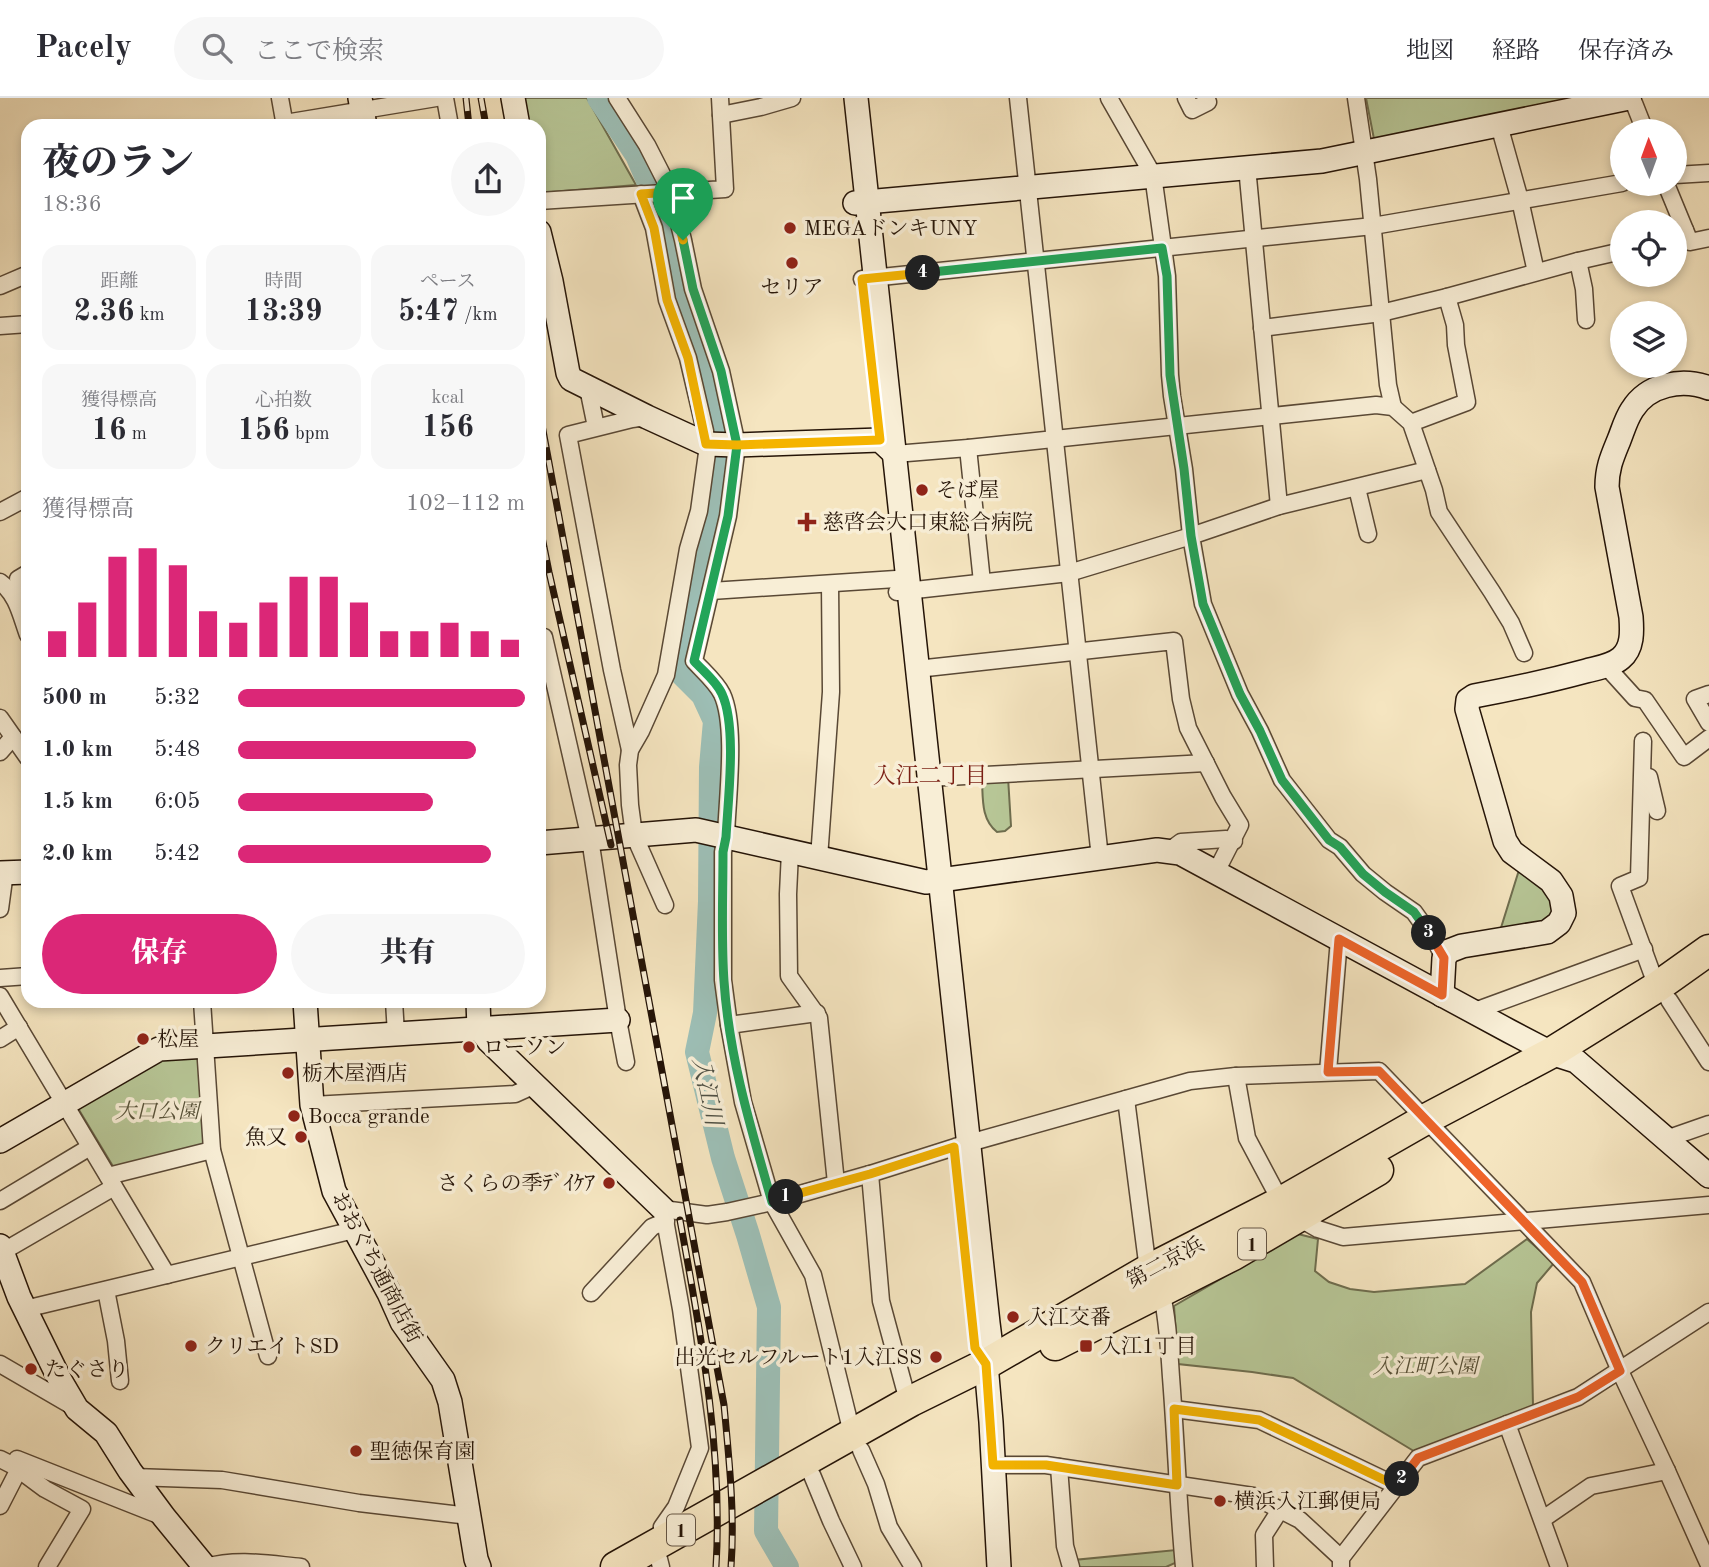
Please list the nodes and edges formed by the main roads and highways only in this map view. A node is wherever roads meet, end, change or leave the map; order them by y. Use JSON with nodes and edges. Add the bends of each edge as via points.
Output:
{"nodes":[{"id":1,"x":1709,"y":950,"type":"edge"},
{"id":2,"x":1709,"y":974,"type":"edge"},
{"id":3,"x":1663,"y":993,"type":"junction"},
{"id":4,"x":987,"y":1372,"type":"junction"},
{"id":5,"x":858,"y":1441,"type":"junction"},
{"id":6,"x":782,"y":1482,"type":"junction"},
{"id":7,"x":658,"y":1558,"type":"edge"},
{"id":8,"x":616,"y":1567,"type":"edge"}],
"edges":[{"from":1,"to":3,"type":"highway","name":"第二京浜","number":"1"},
{"from":2,"to":3,"type":"highway","name":"第二京浜","number":"1"},
{"from":3,"to":4,"type":"highway","name":"第二京浜","number":"1","via":[[1564,1057],[1289,1210],[1233,1255],[1154,1281]]},
{"from":4,"to":5,"type":"highway","name":"第二京浜","number":"1"},
{"from":4,"to":5,"type":"highway","name":"第二京浜","number":"1","via":[[911,1401]]},
{"from":5,"to":6,"type":"highway","name":"第二京浜","number":"1"},
{"from":5,"to":6,"type":"highway","name":"第二京浜","number":"1","via":[[812,1475]]},
{"from":6,"to":7,"type":"highway","name":"第二京浜","number":"1"},
{"from":7,"to":8,"type":"highway","name":"第二京浜","number":"1"}]}
